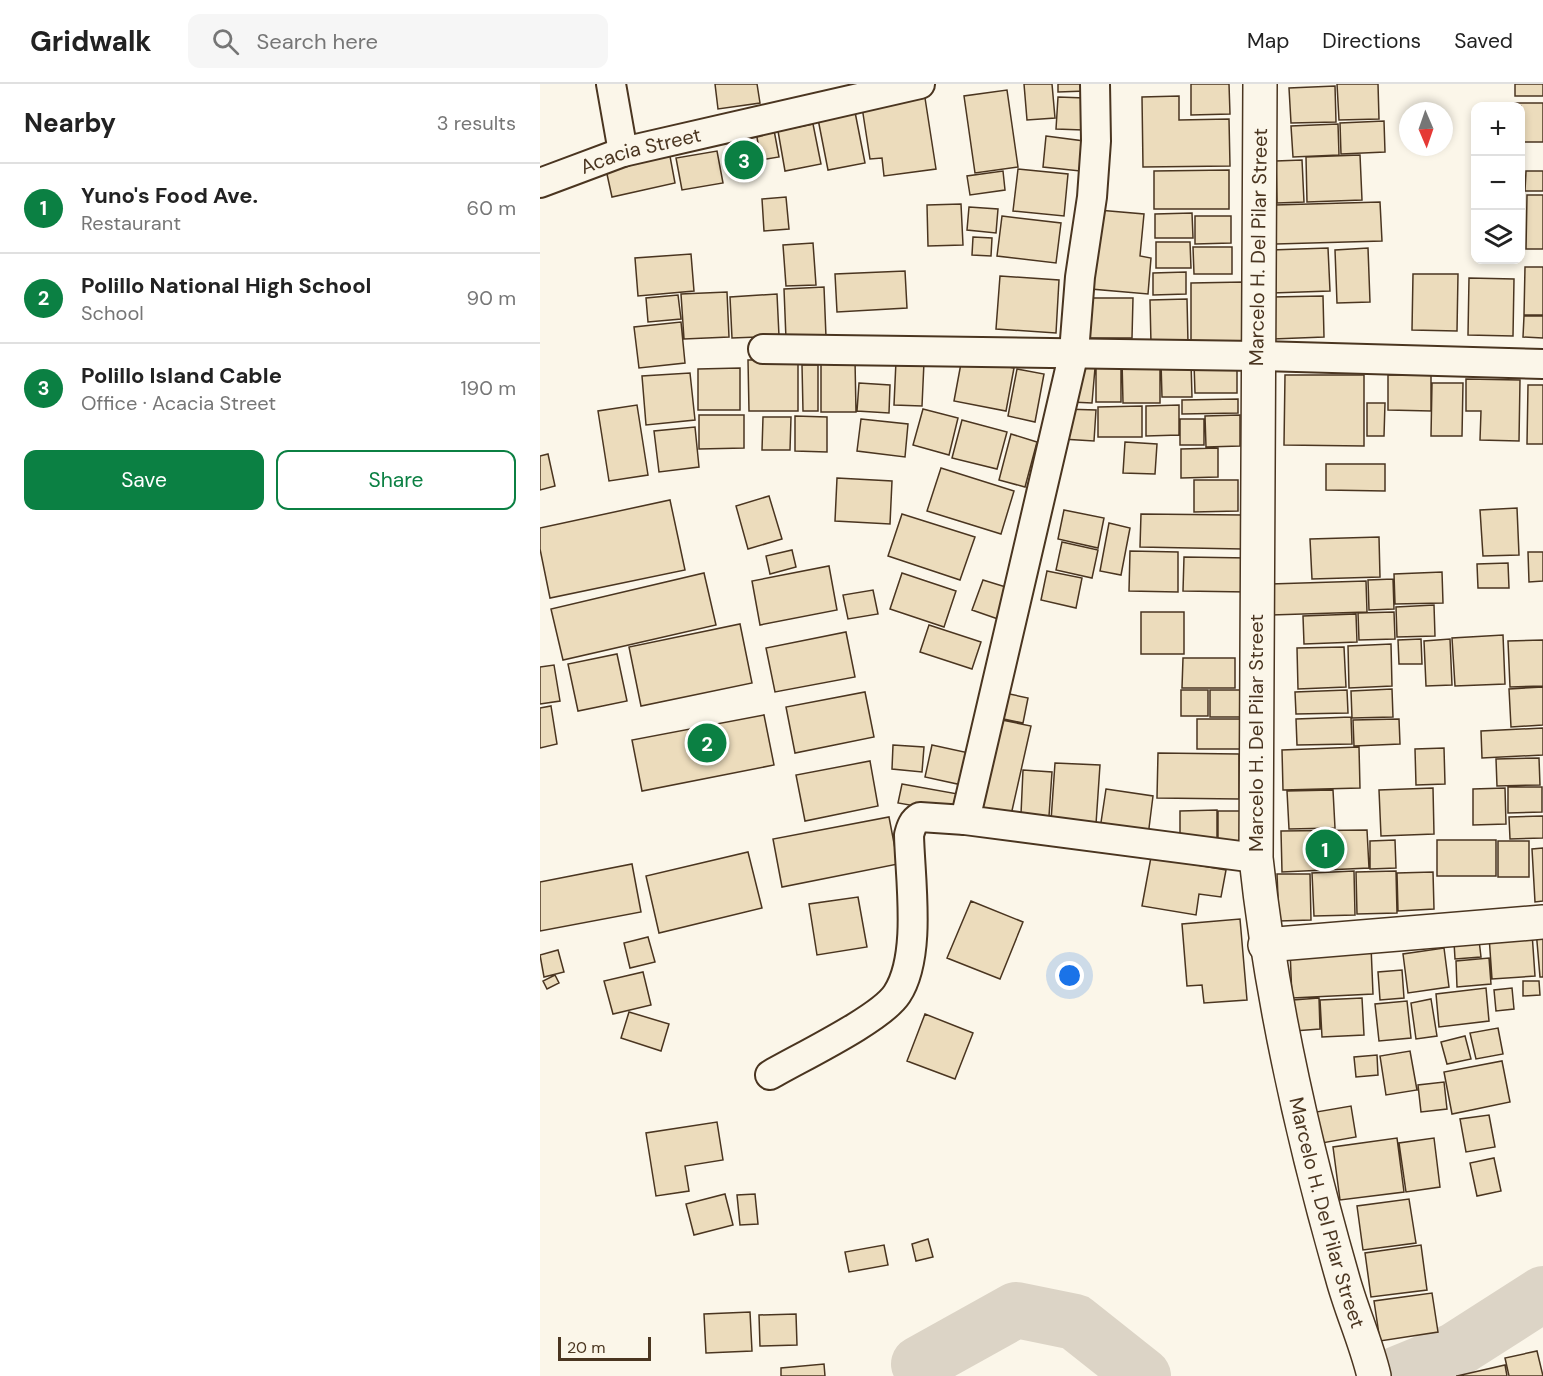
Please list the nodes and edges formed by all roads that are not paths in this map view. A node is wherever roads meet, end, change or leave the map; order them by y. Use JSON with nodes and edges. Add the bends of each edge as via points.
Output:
{"nodes":[{"id":1,"x":611,"y":84,"type":"edge"},
{"id":2,"x":920,"y":84,"type":"edge"},
{"id":3,"x":1095,"y":84,"type":"edge"},
{"id":4,"x":1260,"y":84,"type":"edge"},
{"id":5,"x":623,"y":152,"type":"junction"},
{"id":6,"x":540,"y":183,"type":"edge"},
{"id":7,"x":763,"y":349,"type":"dead end"},
{"id":8,"x":1074,"y":352,"type":"junction"},
{"id":9,"x":1257,"y":356,"type":"junction"},
{"id":10,"x":1543,"y":364,"type":"edge"},
{"id":11,"x":965,"y":820,"type":"junction"},
{"id":12,"x":1256,"y":858,"type":"junction"},
{"id":13,"x":1543,"y":922,"type":"edge"},
{"id":14,"x":1265,"y":945,"type":"junction"},
{"id":15,"x":770,"y":1075,"type":"dead end"},
{"id":16,"x":1373,"y":1372,"type":"edge"}],
"edges":[{"from":1,"to":5,"type":"street"},
{"from":2,"to":5,"type":"street","name":"Acacia Street"},
{"from":3,"to":8,"type":"street","via":[[1092,197]]},
{"from":4,"to":9,"type":"main road","name":"Marcelo H. Del Pilar Street"},
{"from":5,"to":6,"type":"street","name":"Acacia Street"},
{"from":7,"to":8,"type":"street"},
{"from":8,"to":9,"type":"street"},
{"from":8,"to":11,"type":"street"},
{"from":9,"to":10,"type":"street"},
{"from":9,"to":12,"type":"main road","name":"Marcelo H. Del Pilar Street"},
{"from":11,"to":12,"type":"street"},
{"from":11,"to":15,"type":"street","via":[[920,817],[911,827],[912,937],[906,974],[897,995],[851,1029]]},
{"from":12,"to":14,"type":"main road","name":"Marcelo H. Del Pilar Street"},
{"from":13,"to":14,"type":"main road"},
{"from":14,"to":16,"type":"main road","name":"Marcelo H. Del Pilar Street","via":[[1310,1157],[1342,1278]]}]}
